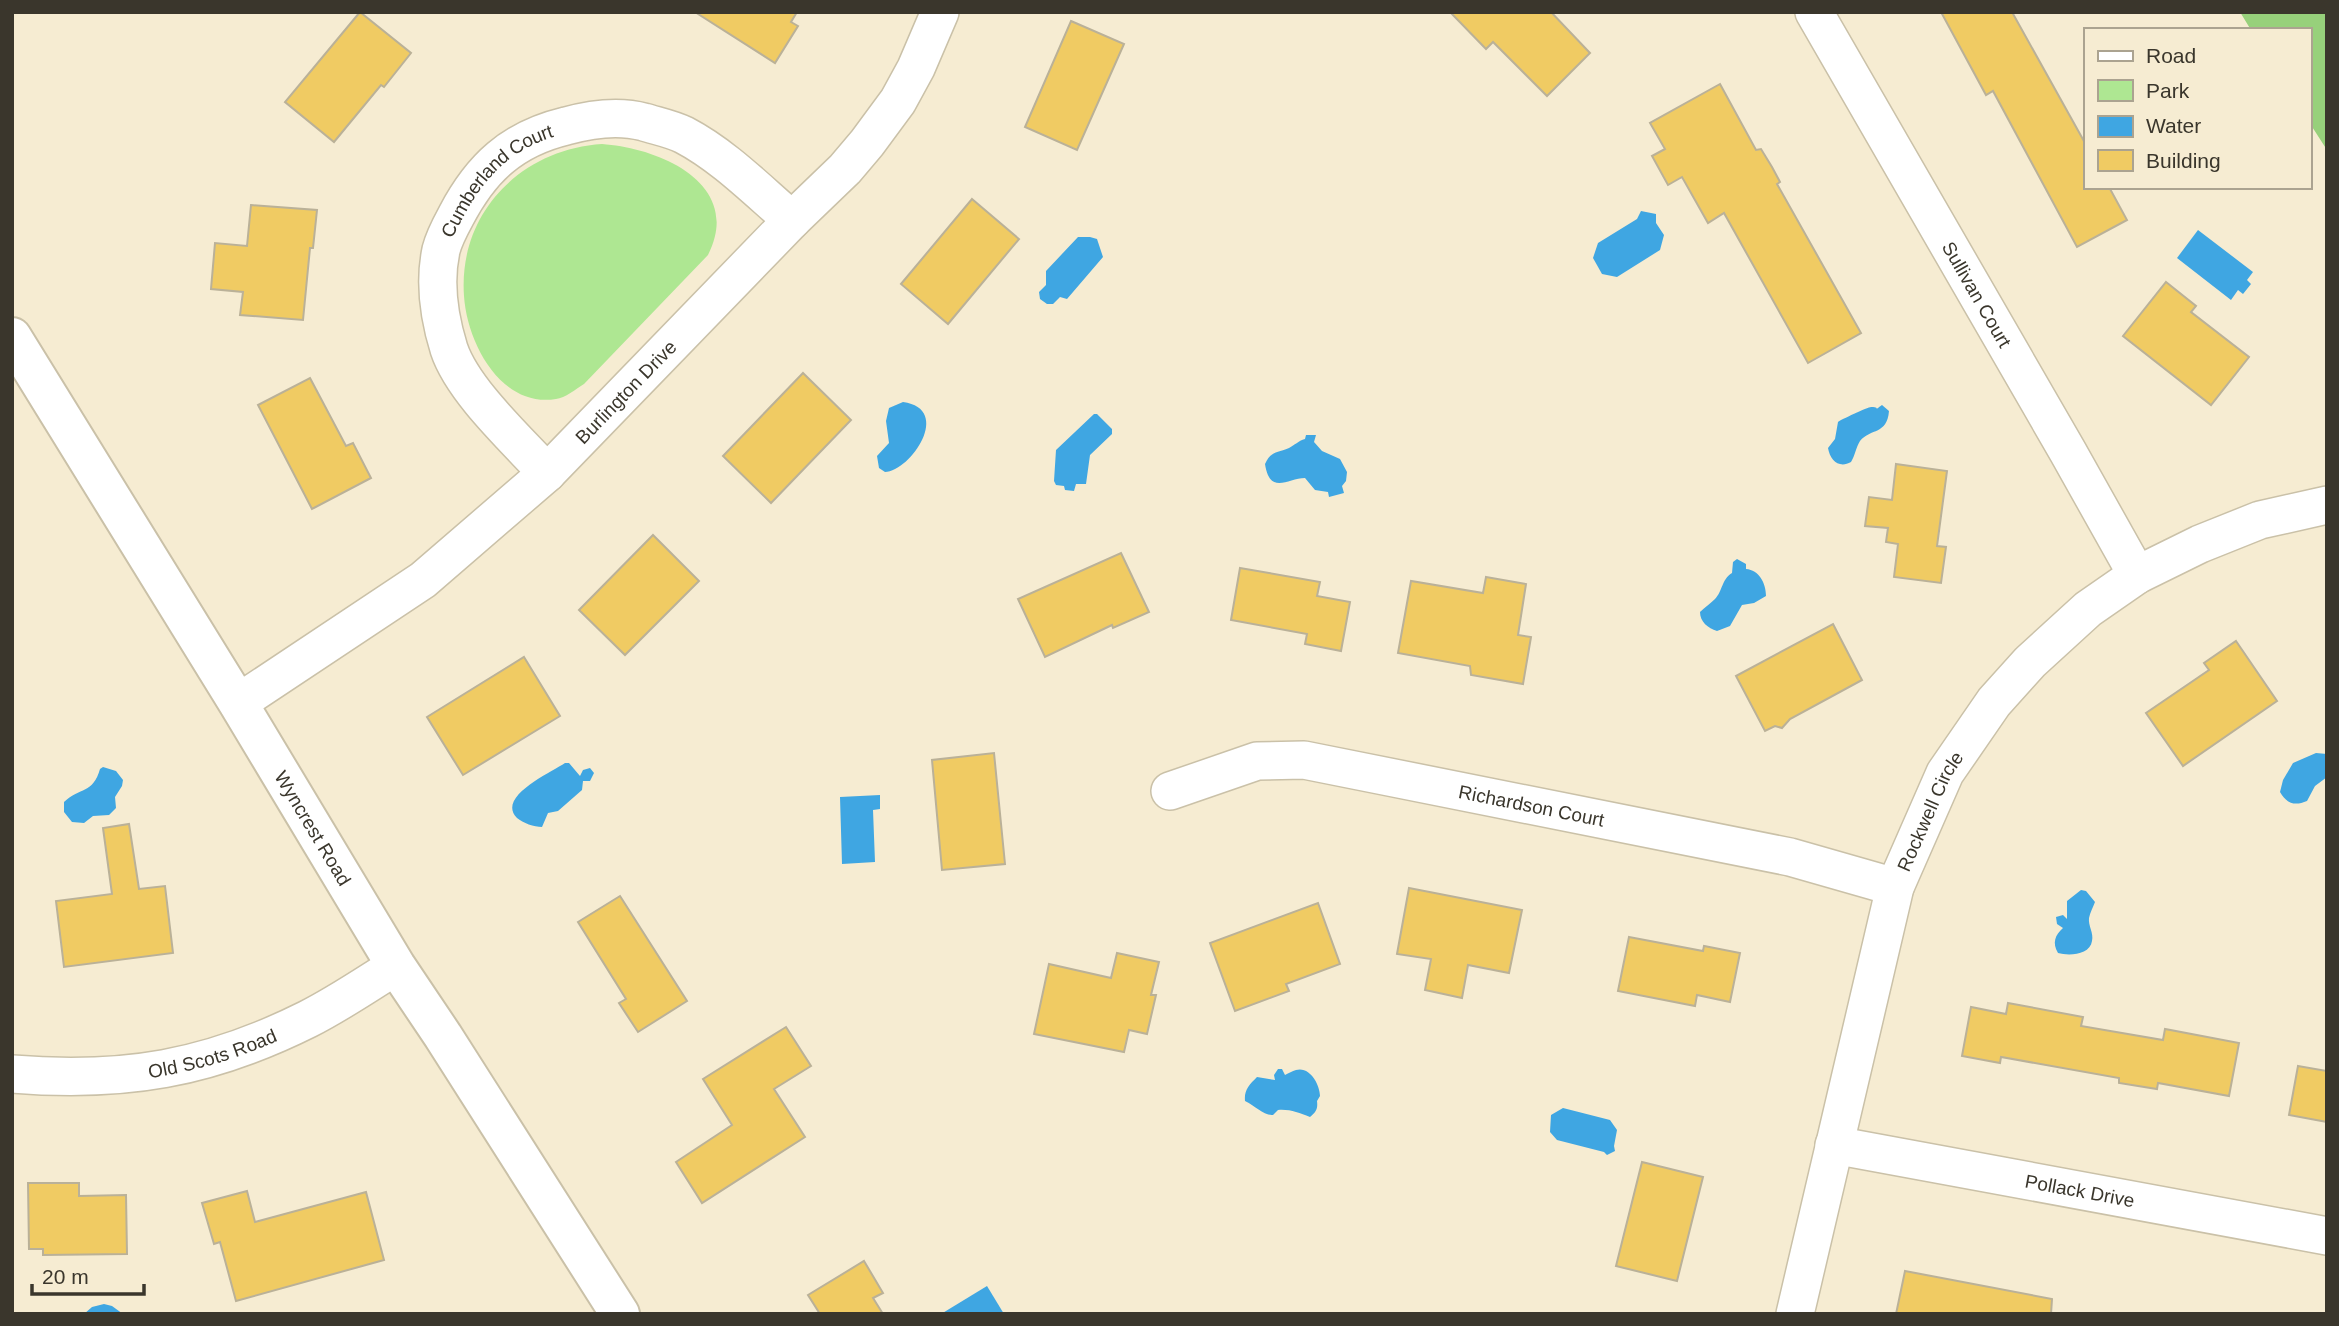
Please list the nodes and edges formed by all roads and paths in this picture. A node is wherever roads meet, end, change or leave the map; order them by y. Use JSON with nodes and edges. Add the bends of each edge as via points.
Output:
{"nodes":[{"id":1,"x":940,"y":12,"type":"edge"},
{"id":2,"x":1814,"y":12,"type":"edge"},
{"id":3,"x":792,"y":220,"type":"junction"},
{"id":4,"x":12,"y":337,"type":"edge"},
{"id":5,"x":547,"y":473,"type":"junction"},
{"id":6,"x":2327,"y":505,"type":"edge"},
{"id":7,"x":2137,"y":575,"type":"junction"},
{"id":8,"x":238,"y":703,"type":"junction"},
{"id":9,"x":1170,"y":791,"type":"dead end"},
{"id":10,"x":1895,"y":887,"type":"junction"},
{"id":11,"x":396,"y":966,"type":"junction"},
{"id":12,"x":12,"y":1074,"type":"edge"},
{"id":13,"x":1834,"y":1145,"type":"junction"},
{"id":14,"x":2327,"y":1236,"type":"edge"},
{"id":15,"x":620,"y":1314,"type":"edge"},
{"id":16,"x":1795,"y":1314,"type":"edge"}],
"edges":[{"from":1,"to":3,"type":"street","name":"Burlington Drive","via":[[898,101],[845,169]]},
{"from":2,"to":7,"type":"street","name":"Sullivan Court"},
{"from":3,"to":5,"type":"street","name":"Burlington Drive"},
{"from":3,"to":5,"type":"street","name":"Cumberland Court","via":[[683,135],[641,121],[585,121],[548,130],[496,159],[468,193],[446,236],[441,251],[439,311],[450,351],[465,378]]},
{"from":4,"to":8,"type":"street","name":"Wyncrest Road"},
{"from":5,"to":8,"type":"street","name":"Burlington Drive","via":[[423,580]]},
{"from":6,"to":7,"type":"street","name":"Rockwell Circle","via":[[2260,520]]},
{"from":7,"to":10,"type":"street","name":"Rockwell Circle","via":[[2088,609],[1994,702],[1945,773]]},
{"from":8,"to":11,"type":"street","name":"Wyncrest Road"},
{"from":9,"to":10,"type":"street","name":"Richardson Court","via":[[1256,761],[1304,760],[1790,857]]},
{"from":10,"to":13,"type":"street","name":"Rockwell Circle"},
{"from":11,"to":12,"type":"street","name":"Old Scots Road","via":[[309,1018],[231,1053],[158,1072],[120,1076]]},
{"from":11,"to":15,"type":"street","name":"Wyncrest Road"},
{"from":13,"to":14,"type":"street","name":"Pollack Drive"},
{"from":13,"to":16,"type":"street","name":"Rockwell Circle"}]}
